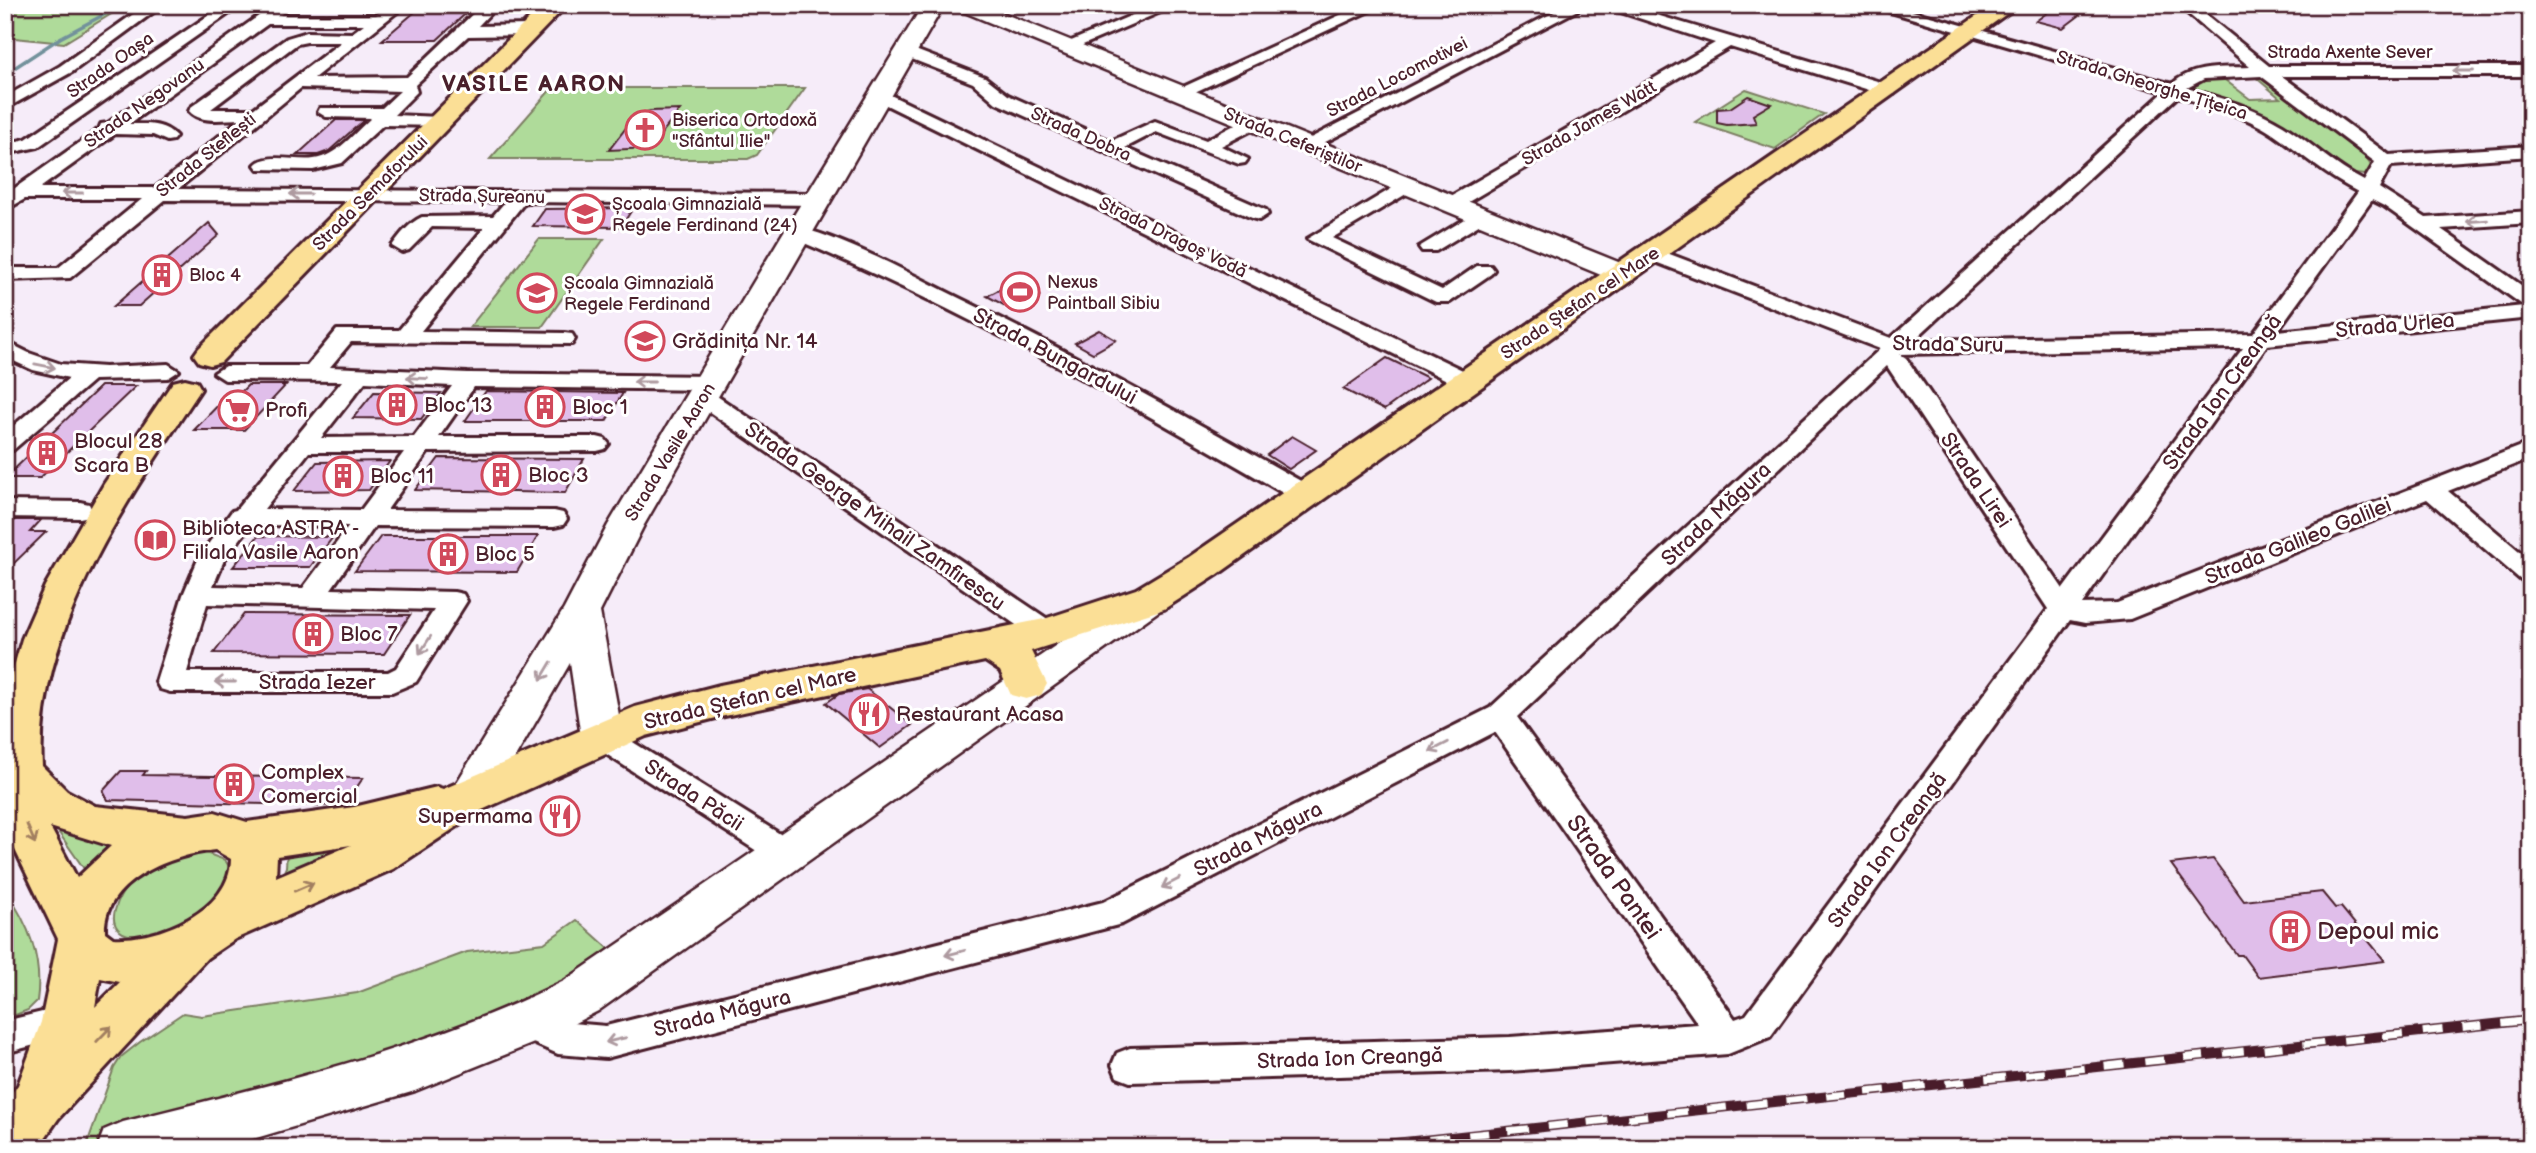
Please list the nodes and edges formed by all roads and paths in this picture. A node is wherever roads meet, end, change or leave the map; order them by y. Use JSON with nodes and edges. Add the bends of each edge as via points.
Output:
{"nodes":[{"id":1,"x":156,"y":5,"type":"edge"},
{"id":2,"x":234,"y":5,"type":"edge"},
{"id":3,"x":284,"y":5,"type":"edge"},
{"id":4,"x":399,"y":5,"type":"edge"},
{"id":5,"x":491,"y":5,"type":"edge"},
{"id":6,"x":556,"y":5,"type":"edge"},
{"id":7,"x":934,"y":5,"type":"edge"},
{"id":8,"x":964,"y":5,"type":"edge"},
{"id":9,"x":1170,"y":5,"type":"edge"},
{"id":10,"x":1375,"y":5,"type":"edge"},
{"id":11,"x":1580,"y":5,"type":"edge"},
{"id":12,"x":1606,"y":5,"type":"edge"},
{"id":13,"x":1874,"y":5,"type":"edge"},
{"id":14,"x":2008,"y":5,"type":"edge"},
{"id":15,"x":2185,"y":5,"type":"edge"},
{"id":16,"x":265,"y":19,"type":"junction"},
{"id":17,"x":380,"y":20,"type":"junction"},
{"id":18,"x":467,"y":30,"type":"junction"},
{"id":19,"x":530,"y":30,"type":"junction"},
{"id":20,"x":1970,"y":32,"type":"junction"},
{"id":21,"x":110,"y":38,"type":"junction"},
{"id":22,"x":135,"y":38,"type":"dead end"},
{"id":23,"x":357,"y":38,"type":"junction"},
{"id":24,"x":170,"y":41,"type":"junction"},
{"id":25,"x":1728,"y":42,"type":"junction"},
{"id":26,"x":1065,"y":47,"type":"junction"},
{"id":27,"x":222,"y":48,"type":"junction"},
{"id":28,"x":905,"y":51,"type":"junction"},
{"id":29,"x":253,"y":70,"type":"junction"},
{"id":30,"x":189,"y":71,"type":"junction"},
{"id":31,"x":2265,"y":71,"type":"junction"},
{"id":32,"x":2531,"y":71,"type":"edge"},
{"id":33,"x":298,"y":83,"type":"junction"},
{"id":34,"x":406,"y":83,"type":"junction"},
{"id":35,"x":34,"y":87,"type":"junction"},
{"id":36,"x":109,"y":88,"type":"junction"},
{"id":37,"x":2174,"y":89,"type":"junction"},
{"id":38,"x":1888,"y":90,"type":"junction"},
{"id":39,"x":1178,"y":93,"type":"junction"},
{"id":40,"x":878,"y":94,"type":"junction"},
{"id":41,"x":5,"y":104,"type":"edge"},
{"id":42,"x":326,"y":112,"type":"dead end"},
{"id":43,"x":257,"y":114,"type":"junction"},
{"id":44,"x":383,"y":116,"type":"junction"},
{"id":45,"x":440,"y":122,"type":"junction"},
{"id":46,"x":1252,"y":123,"type":"junction"},
{"id":47,"x":101,"y":133,"type":"junction"},
{"id":48,"x":167,"y":136,"type":"dead end"},
{"id":49,"x":43,"y":137,"type":"junction"},
{"id":50,"x":1306,"y":145,"type":"junction"},
{"id":51,"x":1207,"y":146,"type":"junction"},
{"id":52,"x":1111,"y":148,"type":"junction"},
{"id":53,"x":5,"y":149,"type":"edge"},
{"id":54,"x":2531,"y":151,"type":"edge"},
{"id":55,"x":1239,"y":159,"type":"dead end"},
{"id":56,"x":2385,"y":161,"type":"junction"},
{"id":57,"x":264,"y":165,"type":"dead end"},
{"id":58,"x":1406,"y":186,"type":"junction"},
{"id":59,"x":2368,"y":191,"type":"junction"},
{"id":60,"x":159,"y":194,"type":"junction"},
{"id":61,"x":368,"y":195,"type":"junction"},
{"id":62,"x":520,"y":196,"type":"junction"},
{"id":63,"x":13,"y":198,"type":"edge"},
{"id":64,"x":817,"y":199,"type":"junction"},
{"id":65,"x":1451,"y":204,"type":"junction"},
{"id":66,"x":1259,"y":214,"type":"dead end"},
{"id":67,"x":1480,"y":216,"type":"junction"},
{"id":68,"x":2531,"y":217,"type":"edge"},
{"id":69,"x":499,"y":222,"type":"junction"},
{"id":70,"x":2423,"y":224,"type":"junction"},
{"id":71,"x":797,"y":233,"type":"junction"},
{"id":72,"x":402,"y":246,"type":"dead end"},
{"id":73,"x":1429,"y":247,"type":"dead end"},
{"id":74,"x":1651,"y":254,"type":"junction"},
{"id":75,"x":1484,"y":271,"type":"dead end"},
{"id":76,"x":5,"y":274,"type":"edge"},
{"id":77,"x":1623,"y":274,"type":"junction"},
{"id":78,"x":2531,"y":302,"type":"edge"},
{"id":79,"x":2531,"y":312,"type":"edge"},
{"id":80,"x":405,"y":337,"type":"junction"},
{"id":81,"x":564,"y":339,"type":"dead end"},
{"id":82,"x":2260,"y":339,"type":"junction"},
{"id":83,"x":5,"y":346,"type":"edge"},
{"id":84,"x":1890,"y":351,"type":"junction"},
{"id":85,"x":217,"y":364,"type":"junction"},
{"id":86,"x":91,"y":371,"type":"junction"},
{"id":87,"x":313,"y":373,"type":"junction"},
{"id":88,"x":359,"y":375,"type":"junction"},
{"id":89,"x":176,"y":380,"type":"junction"},
{"id":90,"x":468,"y":380,"type":"junction"},
{"id":91,"x":1467,"y":381,"type":"junction"},
{"id":92,"x":708,"y":390,"type":"junction"},
{"id":93,"x":421,"y":444,"type":"junction"},
{"id":94,"x":597,"y":444,"type":"dead end"},
{"id":95,"x":5,"y":445,"type":"edge"},
{"id":96,"x":302,"y":445,"type":"junction"},
{"id":97,"x":2531,"y":449,"type":"edge"},
{"id":98,"x":2430,"y":489,"type":"junction"},
{"id":99,"x":1306,"y":495,"type":"junction"},
{"id":100,"x":5,"y":509,"type":"edge"},
{"id":101,"x":80,"y":510,"type":"dead end"},
{"id":102,"x":241,"y":517,"type":"junction"},
{"id":103,"x":368,"y":518,"type":"junction"},
{"id":104,"x":554,"y":519,"type":"dead end"},
{"id":105,"x":2531,"y":575,"type":"edge"},
{"id":106,"x":196,"y":595,"type":"junction"},
{"id":107,"x":311,"y":597,"type":"junction"},
{"id":108,"x":1150,"y":599,"type":"junction"},
{"id":109,"x":454,"y":601,"type":"joint"},
{"id":110,"x":2062,"y":609,"type":"junction"},
{"id":111,"x":581,"y":612,"type":"junction"},
{"id":112,"x":1048,"y":633,"type":"junction"},
{"id":113,"x":994,"y":647,"type":"junction"},
{"id":114,"x":170,"y":682,"type":"joint"},
{"id":115,"x":1026,"y":684,"type":"junction"},
{"id":116,"x":1500,"y":716,"type":"junction"},
{"id":117,"x":602,"y":737,"type":"junction"},
{"id":118,"x":17,"y":767,"type":"junction"},
{"id":119,"x":469,"y":796,"type":"junction"},
{"id":120,"x":196,"y":832,"type":"junction"},
{"id":121,"x":245,"y":841,"type":"junction"},
{"id":122,"x":785,"y":853,"type":"junction"},
{"id":123,"x":206,"y":932,"type":"junction"},
{"id":124,"x":80,"y":933,"type":"junction"},
{"id":125,"x":67,"y":1022,"type":"junction"},
{"id":126,"x":529,"y":1025,"type":"junction"},
{"id":127,"x":5,"y":1037,"type":"edge"},
{"id":128,"x":1728,"y":1038,"type":"junction"},
{"id":129,"x":1130,"y":1065,"type":"dead end"},
{"id":130,"x":23,"y":1124,"type":"edge"},
{"id":131,"x":123,"y":1148,"type":"edge"}],
"edges":[{"from":1,"to":21,"type":"street"},
{"from":2,"to":24,"type":"street","name":"Strada Oașa"},
{"from":3,"to":16,"type":"street","name":"Strada Negovanu"},
{"from":4,"to":17,"type":"street","name":"Strada Steflești"},
{"from":5,"to":18,"type":"street"},
{"from":6,"to":19,"type":"main road","name":"Strada Semaforului"},
{"from":7,"to":28,"type":"street","name":"Strada Vasile Aaron"},
{"from":8,"to":26,"type":"street","name":"Strada Ceferiștilor"},
{"from":9,"to":26,"type":"street"},
{"from":10,"to":39,"type":"street"},
{"from":11,"to":50,"type":"street","name":"Strada Locomotivei"},
{"from":12,"to":25,"type":"street"},
{"from":13,"to":20,"type":"street","name":"Strada Gheorghe Țițeica"},
{"from":14,"to":20,"type":"main road","name":"Strada Ștefan cel Mare"},
{"from":15,"to":31,"type":"street"},
{"from":16,"to":17,"type":"street"},
{"from":16,"to":27,"type":"street","name":"Strada Negovanu"},
{"from":17,"to":23,"type":"street","name":"Strada Steflești"},
{"from":18,"to":19,"type":"street"},
{"from":18,"to":34,"type":"street"},
{"from":19,"to":45,"type":"main road","name":"Strada Semaforului"},
{"from":20,"to":37,"type":"street","name":"Strada Gheorghe Țițeica"},
{"from":20,"to":38,"type":"main road","name":"Strada Ștefan cel Mare"},
{"from":21,"to":22,"type":"street"},
{"from":21,"to":35,"type":"street"},
{"from":23,"to":29,"type":"street","via":[[299,39]]},
{"from":23,"to":33,"type":"street","name":"Strada Steflești"},
{"from":24,"to":27,"type":"street"},
{"from":24,"to":36,"type":"street","name":"Strada Oașa"},
{"from":25,"to":38,"type":"street"},
{"from":25,"to":65,"type":"street","name":"Strada James Watt"},
{"from":26,"to":39,"type":"street","name":"Strada Ceferiștilor"},
{"from":27,"to":30,"type":"street","name":"Strada Negovanu"},
{"from":28,"to":40,"type":"street","name":"Strada Vasile Aaron"},
{"from":28,"to":52,"type":"street","name":"Strada Dobra","via":[[979,80],[1002,99]]},
{"from":29,"to":30,"type":"street"},
{"from":29,"to":43,"type":"street","via":[[197,111]]},
{"from":30,"to":47,"type":"street","name":"Strada Negovanu"},
{"from":32,"to":31,"type":"street","name":"Strada Axente Sever","one_way":true},
{"from":31,"to":37,"type":"street","name":"Strada Axente Sever","via":[[2202,74]]},
{"from":31,"to":56,"type":"street"},
{"from":33,"to":34,"type":"street"},
{"from":33,"to":43,"type":"street","name":"Strada Steflești"},
{"from":34,"to":44,"type":"street","via":[[409,92]]},
{"from":35,"to":36,"type":"street"},
{"from":35,"to":41,"type":"street"},
{"from":36,"to":49,"type":"street","name":"Strada Oașa"},
{"from":37,"to":59,"type":"street","name":"Strada Gheorghe Țițeica","via":[[2266,121],[2336,174]]},
{"from":37,"to":84,"type":"street","name":"Strada Măgura"},
{"from":38,"to":74,"type":"main road","name":"Strada Ștefan cel Mare"},
{"from":39,"to":46,"type":"street","name":"Strada Ceferiștilor"},
{"from":40,"to":64,"type":"street","name":"Strada Vasile Aaron"},
{"from":40,"to":91,"type":"street","name":"Strada Dragoș Vodă"},
{"from":42,"to":44,"type":"street"},
{"from":43,"to":60,"type":"street","name":"Strada Steflești"},
{"from":44,"to":45,"type":"street"},
{"from":44,"to":57,"type":"street","via":[[329,162]]},
{"from":45,"to":61,"type":"main road","name":"Strada Semaforului"},
{"from":46,"to":50,"type":"street","name":"Strada Ceferiștilor"},
{"from":46,"to":51,"type":"street"},
{"from":47,"to":48,"type":"street","via":[[157,130]]},
{"from":47,"to":49,"type":"street"},
{"from":47,"to":63,"type":"street","name":"Strada Negovanu"},
{"from":49,"to":53,"type":"street","name":"Strada Oașa"},
{"from":50,"to":58,"type":"street","name":"Strada Ceferiștilor"},
{"from":51,"to":52,"type":"street","via":[[1155,126]]},
{"from":51,"to":55,"type":"street"},
{"from":52,"to":66,"type":"street","name":"Strada Dobra"},
{"from":54,"to":56,"type":"street"},
{"from":56,"to":59,"type":"street","name":"Strada Ion Creangă"},
{"from":58,"to":65,"type":"street","name":"Strada Ceferiștilor"},
{"from":58,"to":75,"type":"street","via":[[1317,239],[1443,298]]},
{"from":59,"to":70,"type":"street","name":"Strada Gheorghe Țițeica"},
{"from":59,"to":82,"type":"street","name":"Strada Ion Creangă"},
{"from":61,"to":60,"type":"street","name":"Strada Șureanu","one_way":true},
{"from":60,"to":63,"type":"street","name":"Strada Șureanu","one_way":true},
{"from":60,"to":76,"type":"street","name":"Strada Steflești","via":[[63,274]]},
{"from":61,"to":62,"type":"street","name":"Strada Șureanu"},
{"from":61,"to":85,"type":"main road","name":"Strada Semaforului"},
{"from":62,"to":64,"type":"street","name":"Strada Șureanu"},
{"from":62,"to":69,"type":"street"},
{"from":64,"to":71,"type":"street","name":"Strada Vasile Aaron"},
{"from":65,"to":67,"type":"street","name":"Strada Ceferiștilor"},
{"from":67,"to":73,"type":"street"},
{"from":67,"to":77,"type":"street","name":"Strada Ceferiștilor"},
{"from":68,"to":70,"type":"street","one_way":true},
{"from":69,"to":72,"type":"street","via":[[429,221]]},
{"from":69,"to":80,"type":"street"},
{"from":70,"to":78,"type":"street","name":"Strada Gheorghe Țițeica"},
{"from":71,"to":92,"type":"street","name":"Strada Vasile Aaron"},
{"from":71,"to":99,"type":"street","name":"Strada Bungardului","via":[[955,302]]},
{"from":74,"to":77,"type":"main road","name":"Strada Ștefan cel Mare"},
{"from":74,"to":84,"type":"street","name":"Strada Suru"},
{"from":77,"to":91,"type":"main road","name":"Strada Ștefan cel Mare"},
{"from":79,"to":82,"type":"street","name":"Strada Urlea"},
{"from":80,"to":81,"type":"street"},
{"from":80,"to":87,"type":"street","via":[[345,335]]},
{"from":82,"to":84,"type":"street","name":"Strada Suru"},
{"from":82,"to":110,"type":"street","name":"Strada Ion Creangă"},
{"from":83,"to":86,"type":"street","one_way":true,"via":[[24,362]]},
{"from":84,"to":110,"type":"street","name":"Strada Lirei"},
{"from":84,"to":116,"type":"street","name":"Strada Măgura"},
{"from":85,"to":87,"type":"street"},
{"from":85,"to":89,"type":"main road","name":"Strada Semaforului","via":[[187,360]]},
{"from":86,"to":89,"type":"street"},
{"from":86,"to":95,"type":"street"},
{"from":87,"to":88,"type":"street"},
{"from":90,"to":88,"type":"street","one_way":true},
{"from":88,"to":96,"type":"street","name":"Strada Iezer"},
{"from":89,"to":118,"type":"main road","via":[[36,636],[20,695]]},
{"from":92,"to":90,"type":"street","one_way":true},
{"from":90,"to":93,"type":"street"},
{"from":91,"to":99,"type":"main road","name":"Strada Ștefan cel Mare"},
{"from":92,"to":111,"type":"street","name":"Strada Vasile Aaron","via":[[626,525]]},
{"from":92,"to":112,"type":"street","name":"Strada George Mihail Zamfirescu"},
{"from":93,"to":94,"type":"street"},
{"from":93,"to":96,"type":"street"},
{"from":93,"to":103,"type":"street"},
{"from":96,"to":102,"type":"street","name":"Strada Iezer"},
{"from":97,"to":98,"type":"street","name":"Strada Galileo Galilei"},
{"from":98,"to":105,"type":"street"},
{"from":98,"to":110,"type":"street","name":"Strada Galileo Galilei","via":[[2120,612],[2085,614]]},
{"from":99,"to":108,"type":"main road","name":"Strada Ștefan cel Mare"},
{"from":100,"to":101,"type":"street"},
{"from":102,"to":103,"type":"street"},
{"from":102,"to":106,"type":"street","name":"Strada Iezer","via":[[212,557]]},
{"from":103,"to":104,"type":"street"},
{"from":103,"to":107,"type":"street"},
{"from":106,"to":107,"type":"street","name":"Strada Iezer"},
{"from":106,"to":114,"type":"street","name":"Strada Iezer"},
{"from":107,"to":109,"type":"street","name":"Strada Iezer"},
{"from":108,"to":112,"type":"main road","name":"Strada Ștefan cel Mare"},
{"from":108,"to":115,"type":"street","name":"Strada Ștefan cel Mare"},
{"from":109,"to":114,"type":"street","name":"Strada Iezer","one_way":true,"via":[[406,675],[392,682]]},
{"from":110,"to":128,"type":"street","name":"Strada Ion Creangă","via":[[1758,1026]]},
{"from":111,"to":117,"type":"street"},
{"from":111,"to":119,"type":"street","name":"Strada Vasile Aaron","one_way":true},
{"from":112,"to":113,"type":"main road","name":"Strada Ștefan cel Mare"},
{"from":113,"to":115,"type":"main road","via":[[1017,662]]},
{"from":113,"to":117,"type":"main road","name":"Strada Ștefan cel Mare","via":[[720,701]]},
{"from":115,"to":122,"type":"street","name":"Strada Ștefan cel Mare"},
{"from":116,"to":126,"type":"street","name":"Strada Măgura","one_way":true,"via":[[1110,914],[606,1042],[558,1038]]},
{"from":116,"to":128,"type":"street","name":"Strada Pantei"},
{"from":117,"to":119,"type":"main road","name":"Strada Ștefan cel Mare"},
{"from":117,"to":122,"type":"street","name":"Strada Păcii"},
{"from":118,"to":120,"type":"main road","via":[[51,805],[66,814],[134,831]]},
{"from":118,"to":124,"type":"main road","one_way":true,"via":[[30,834]]},
{"from":119,"to":121,"type":"main road","via":[[354,826]]},
{"from":123,"to":119,"type":"main road","name":"Strada Ștefan cel Mare","one_way":true,"via":[[376,855]]},
{"from":120,"to":121,"type":"main road","via":[[232,834]]},
{"from":120,"to":124,"type":"main road","via":[[153,846],[120,866],[85,904]]},
{"from":121,"to":123,"type":"main road","via":[[254,853],[256,868],[250,886],[238,905]]},
{"from":122,"to":126,"type":"street","name":"Strada Ștefan cel Mare","via":[[581,996]]},
{"from":123,"to":124,"type":"main road","via":[[165,954],[136,961],[111,961],[92,954]]},
{"from":130,"to":123,"type":"main road","name":"Strada Ștefan cel Mare","one_way":true},
{"from":124,"to":125,"type":"main road"},
{"from":125,"to":127,"type":"street"},
{"from":125,"to":130,"type":"main road"},
{"from":126,"to":131,"type":"street","via":[[371,1083]]},
{"from":128,"to":129,"type":"street","name":"Strada Ion Creangă","via":[[1510,1054]]}]}
